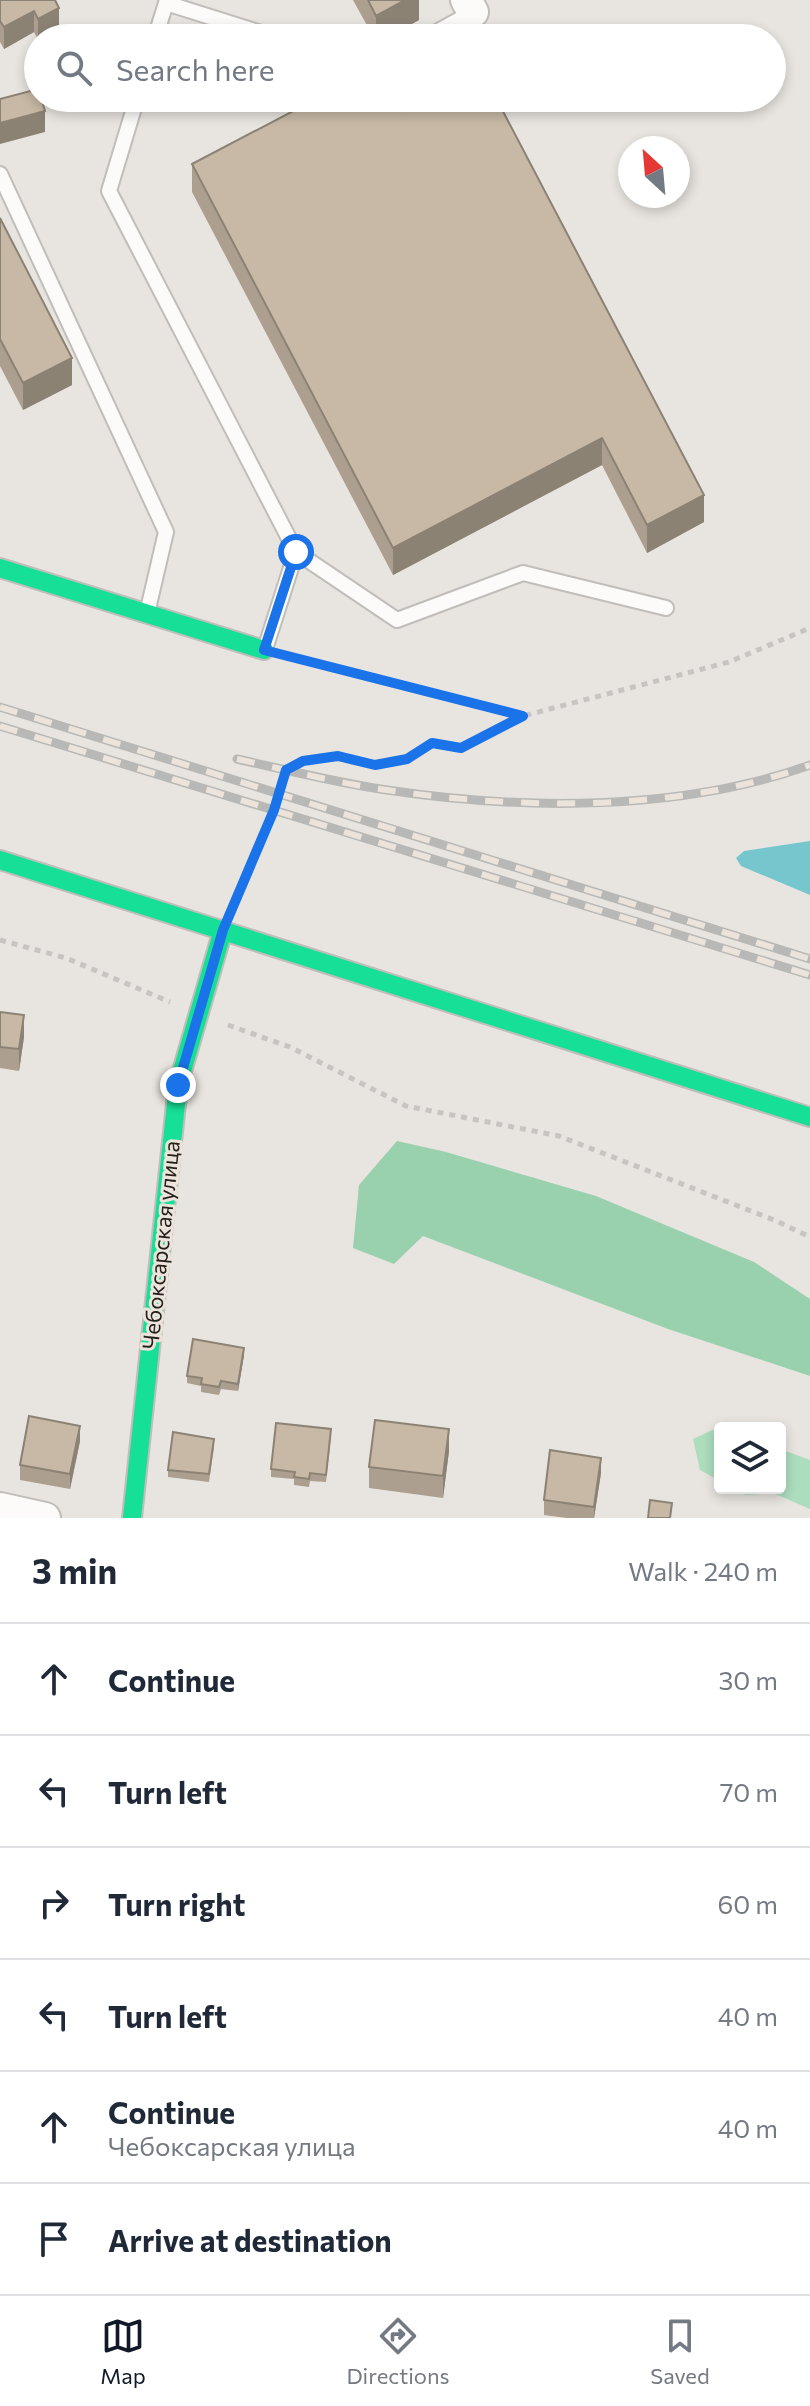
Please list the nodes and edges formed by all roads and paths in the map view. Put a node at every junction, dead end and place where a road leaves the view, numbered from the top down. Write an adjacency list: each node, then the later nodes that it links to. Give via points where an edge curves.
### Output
1 (469, 6): 4 (lane)
2 (159, 24): 3 (lane, via 166,3)
3 (233, 24)
4 (445, 24)
5 (133, 112): 7 (lane, via 109,191)
6 (0, 174): 10 (lane, via 166,532)
7 (296, 552): 9 (lane, via 397,620 523,573); 12 (lane)
8 (0, 568): 10 (main road)
9 (666, 608)
10 (147, 613): 12 (main road)
11 (810, 628): 13 (path, via 729,662)
12 (264, 650): 13 (path)
13 (523, 716): 15 (path, via 461,748 432,743 407,759 375,765 338,756 303,761 286,770)
14 (0, 860): 15 (main road)
15 (223, 930): 17 (main road, Чебоксарская улица); 18 (main road)
16 (0, 940): 17 (path, via 66,958)
17 (198, 1015): 19 (path, via 290,1047 406,1106 559,1136); 22 (main road, Чебоксарская улица, via 178,1085)
18 (810, 1117)
19 (810, 1237)
20 (0, 1508): 21 (street)
21 (45, 1518)
22 (132, 1518)

